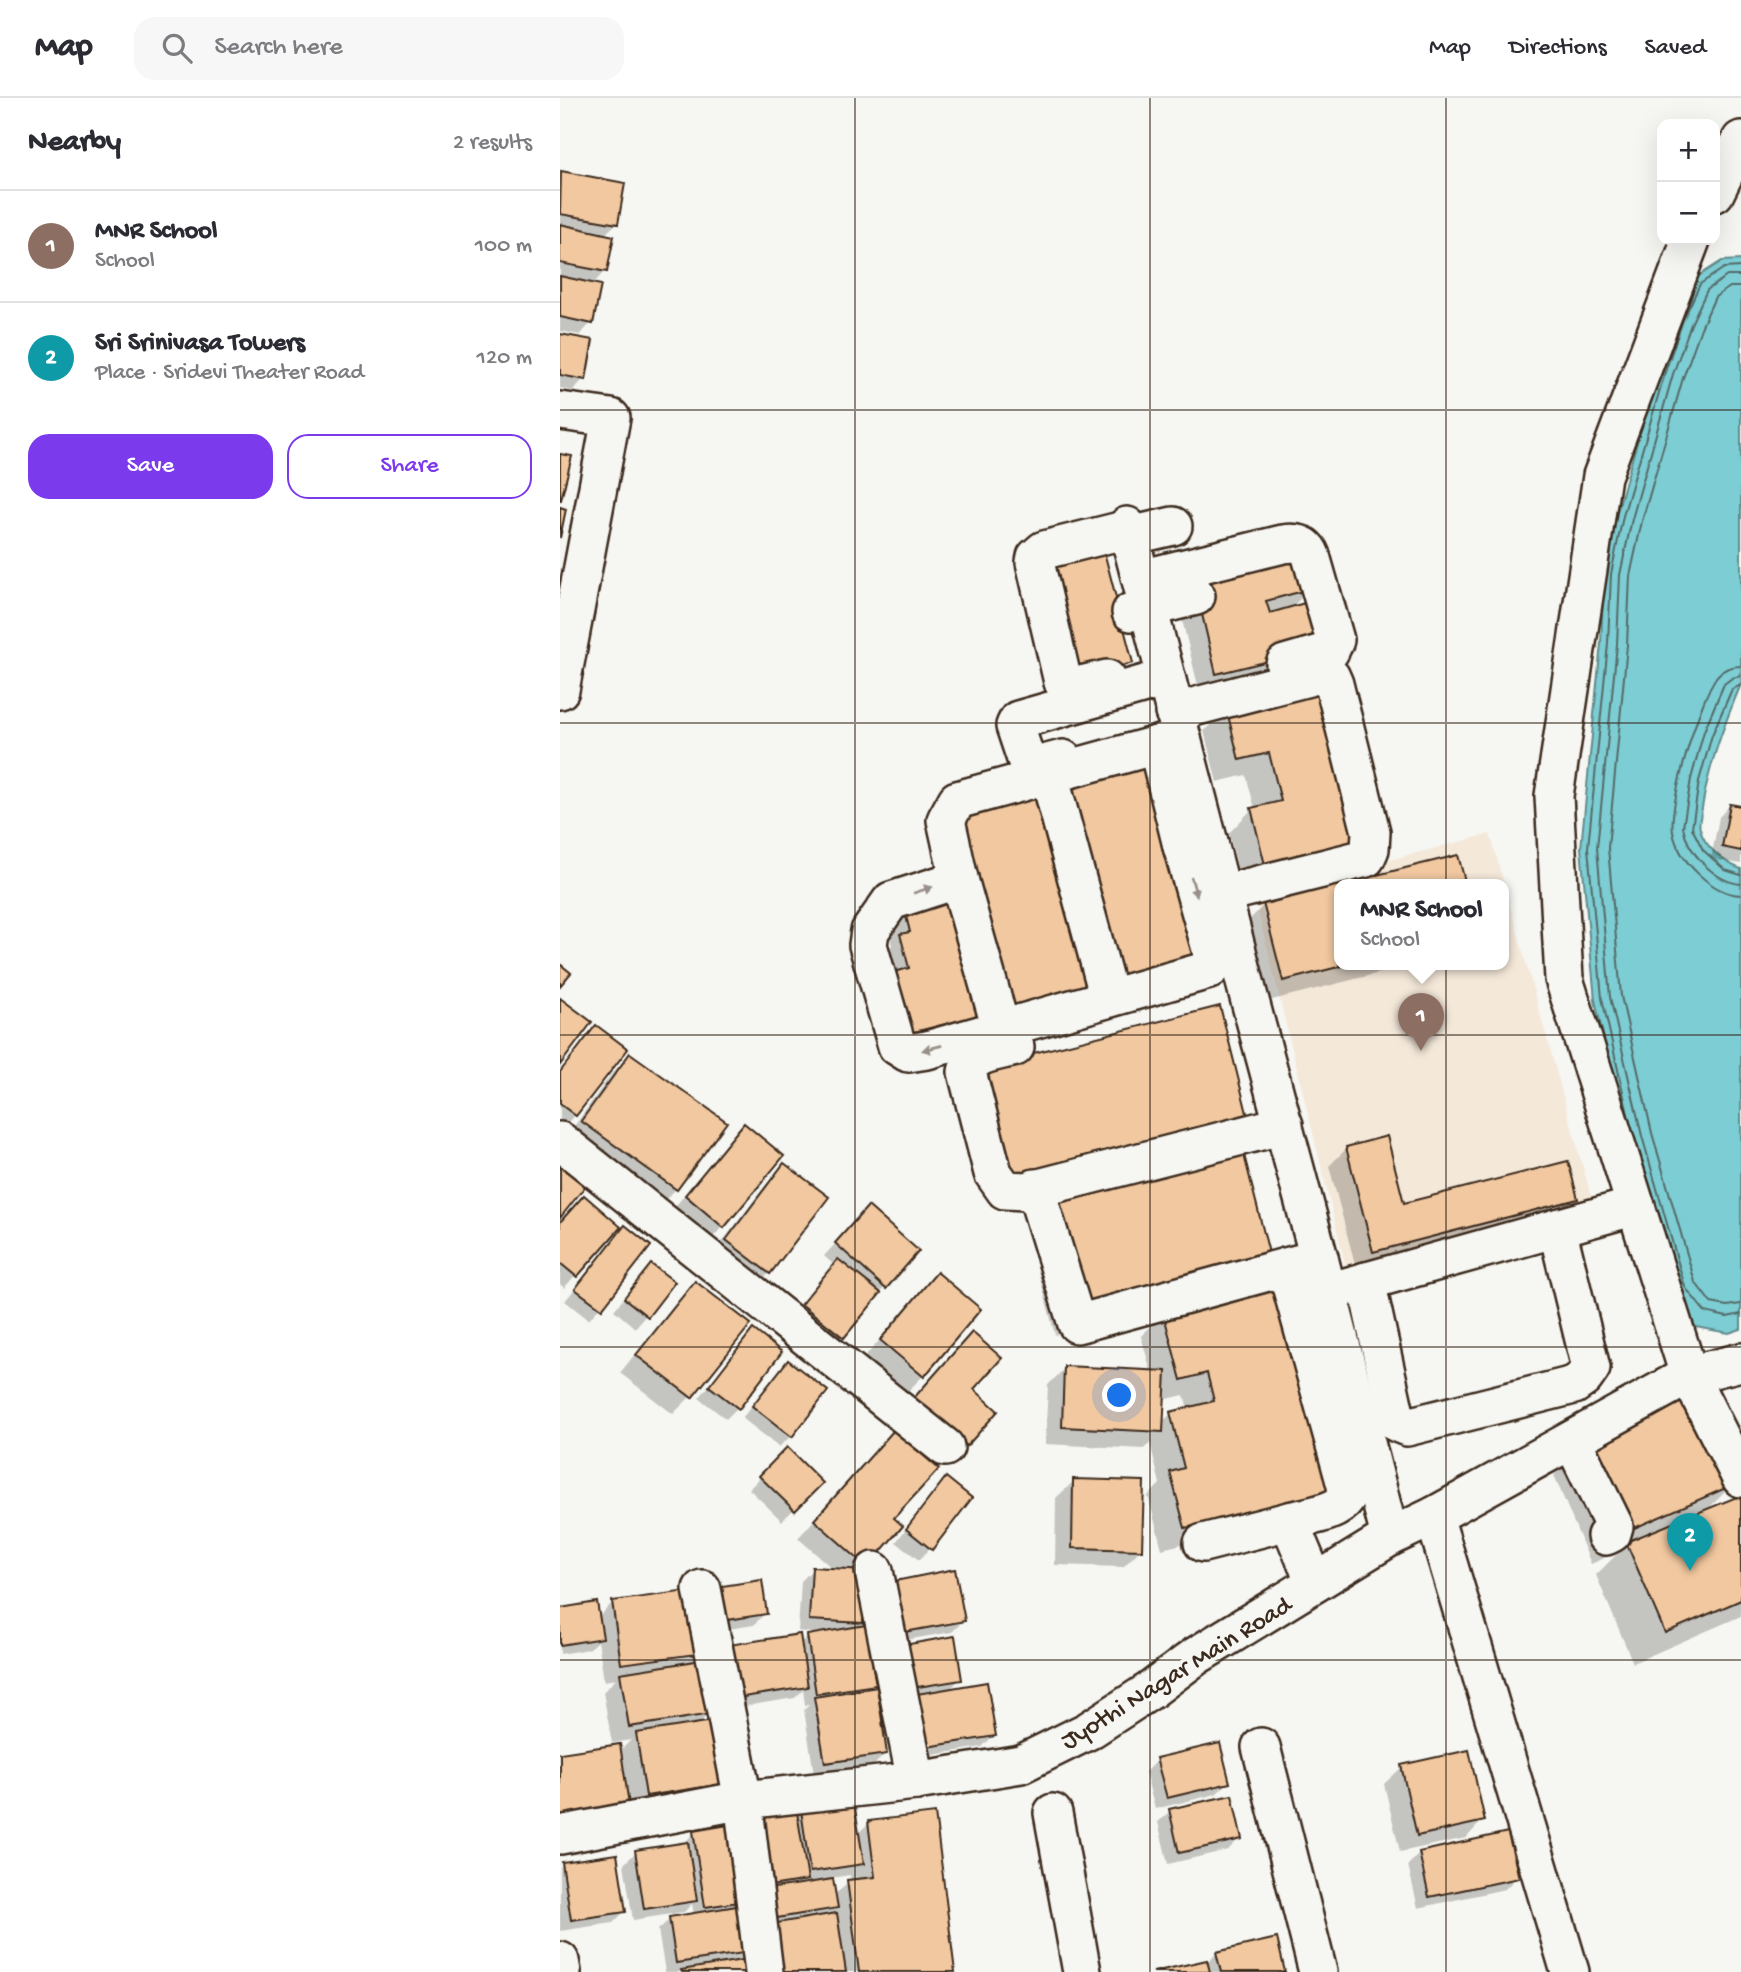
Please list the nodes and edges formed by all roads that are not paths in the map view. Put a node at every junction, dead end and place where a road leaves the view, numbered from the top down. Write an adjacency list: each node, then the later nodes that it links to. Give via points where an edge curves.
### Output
1 (1741, 140): 2 (street)
2 (1720, 182)
3 (1689, 245): 22 (street, via 1602,476 1554,796 1564,979)
4 (560, 411): 9 (street, via 611,418)
5 (1173, 526): 6 (street)
6 (1124, 531): 8 (street); 10 (street, via 1044,550 1036,556 1035,567 1067,686)
7 (1196, 596): 8 (street)
8 (1138, 599): 10 (street); 10 (street, via 1283,544 1301,544 1311,556 1335,640 1330,652)
9 (560, 690)
10 (1164, 704): 11 (street); 12 (street); 14 (street, via 1324,673 1334,684 1371,832 1366,858)
11 (1049, 775): 13 (street, via 957,800 946,820); 17 (street)
12 (1196, 844): 14 (street); 15 (street, one-way to 15)
13 (959, 879): 18 (street); 18 (street, one-way to 13, via 908,1053 897,1046 868,945 870,931 891,901)
14 (1222, 894): 15 (street)
15 (1223, 946): 16 (street); 17 (street, via 1209,970)
16 (1246, 986): 19 (street); 21 (street, via 976,1058 969,1064 967,1072 993,1173 1005,1190)
17 (1109, 998): 18 (street)
18 (1001, 1029)
19 (1284, 1125): 21 (street); 24 (street)
20 (560, 1141): 29 (street)
21 (1035, 1188): 24 (street, via 1077,1324)
22 (1636, 1206): 23 (street); 27 (street)
23 (1557, 1228): 25 (street); 25 (street, via 1591,1368 1574,1385 1407,1426 1397,1423)
24 (1311, 1272): 25 (street); 32 (street, via 1347,1498 1342,1506); 34 (street)
25 (1366, 1281)
26 (1739, 1364): 27 (street, Jyothi Nagar Main Road)
27 (1689, 1375): 28 (street, Jyothi Nagar Main Road); 30 (street)
28 (1572, 1440): 31 (street, Jyothi Nagar Main Road); 33 (street, via 1614,1526)
29 (945, 1447)
30 (1741, 1478)
31 (1434, 1516): 34 (street, Jyothi Nagar Main Road); 49 (street)
32 (1289, 1521): 35 (street); 37 (street)
33 (1606, 1536)
34 (1390, 1537): 37 (street, Jyothi Nagar Main Road)
35 (1203, 1542)
36 (874, 1571): 40 (street)
37 (1315, 1583): 40 (street, Jyothi Nagar Main Road, via 1196,1656 1088,1731 1021,1764)
38 (702, 1589): 41 (street)
39 (1261, 1747): 48 (street)
40 (916, 1781): 41 (street, Jyothi Nagar Main Road)
41 (743, 1800): 43 (street, Jyothi Nagar Main Road); 46 (street)
42 (1053, 1813): 47 (street)
43 (560, 1835)
44 (560, 1961): 45 (street)
45 (562, 1972)
46 (764, 1972)
47 (1082, 1972)
48 (1318, 1972)
49 (1570, 1972)

